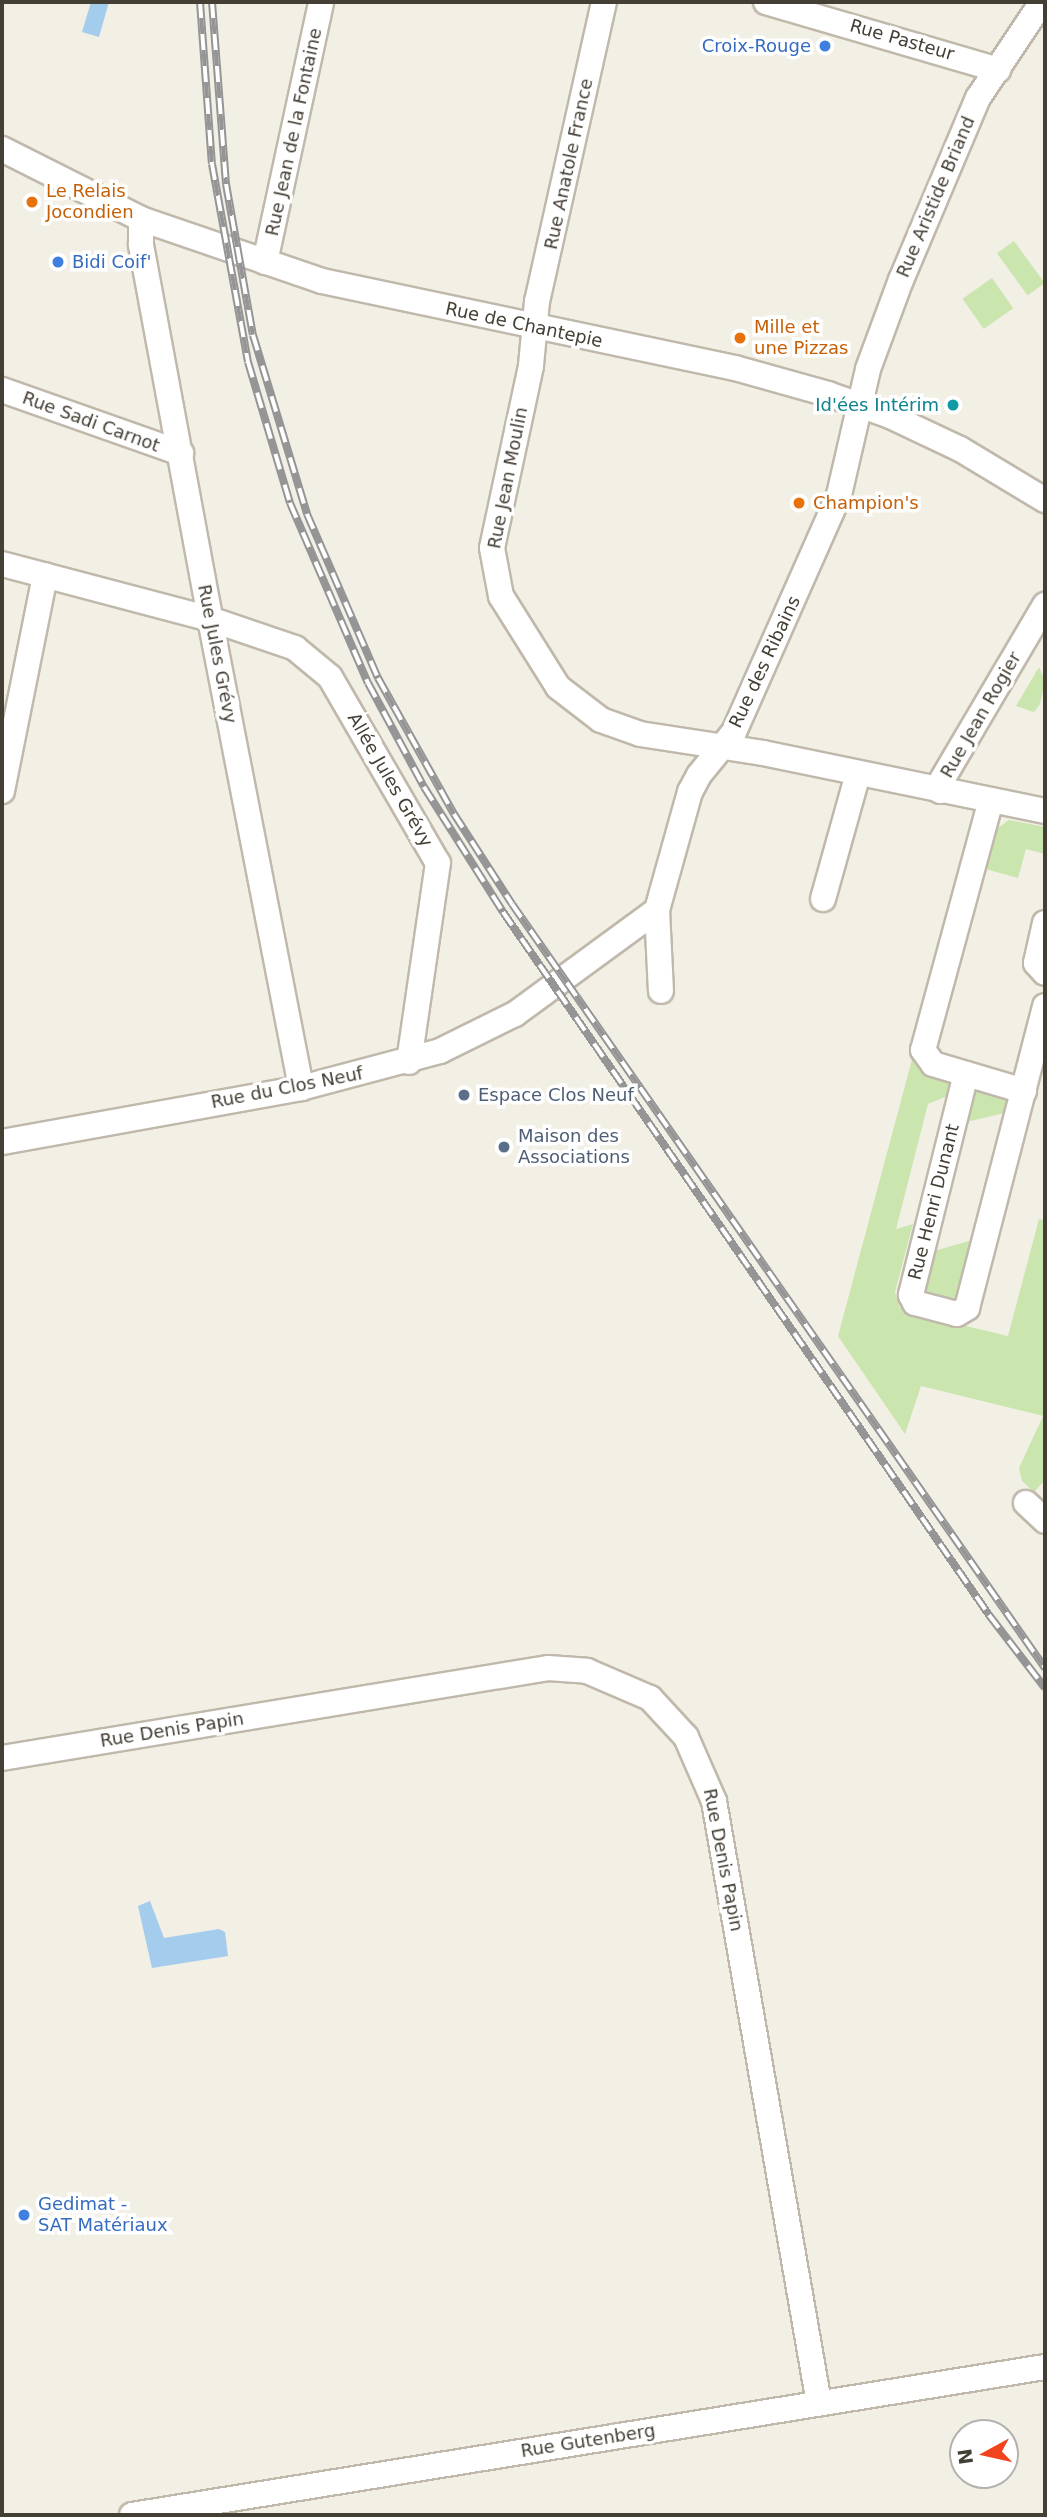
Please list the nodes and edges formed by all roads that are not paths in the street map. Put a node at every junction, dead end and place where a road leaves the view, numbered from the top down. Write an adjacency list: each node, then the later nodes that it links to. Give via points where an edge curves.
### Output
1 (321, 2): 8 (street, Rue Jean de la Fontaine)
2 (604, 2): 9 (street, Rue Anatole France)
3 (766, 2): 5 (street, Rue Pasteur)
4 (1042, 2): 5 (street, Rue Aristide Briand)
5 (998, 70): 11 (street, Rue Aristide Briand, via 978,98 901,281)
6 (4, 159): 7 (street, Rue de Chantepie)
7 (141, 219): 8 (street, Rue de Chantepie); 12 (street, Rue Jules Grévy, via 141,245)
8 (265, 262): 9 (street, Rue de Chantepie, via 356,290)
9 (534, 327): 11 (street, Rue de Chantepie, via 735,368); 18 (street, Rue Jean Moulin, via 531,366 492,548 501,596 558,687 586,713 640,734)
10 (2, 390): 12 (street, Rue Sadi Carnot)
11 (860, 407): 13 (street, Rue de Chantepie, via 960,449); 18 (street, Rue des Ribains, via 839,495 757,683 734,732)
12 (181, 453): 17 (street, Rue Jules Grévy)
13 (1045, 500)
14 (2, 564): 15 (street, Allée Jules Grévy)
15 (45, 575): 17 (street, Allée Jules Grévy); 20 (street)
16 (1045, 605): 21 (street, Rue Jean Rogier, via 943,778)
17 (210, 618): 30 (street, Allée Jules Grévy, via 295,648 318,663 438,863); 32 (street, Rue Jules Grévy)
18 (721, 748): 19 (street, Rue Jean Moulin); 25 (street, Rue des Ribains, via 690,792)
19 (858, 774): 21 (street, Rue Jean Moulin); 24 (street)
20 (2, 791)
21 (940, 791): 22 (street, Rue Jean Moulin)
22 (991, 800): 23 (street, Rue Jean Moulin); 31 (street, via 923,1050 933,1064)
23 (1045, 811)
24 (823, 899)
25 (657, 910): 28 (street, Rue des Ribains); 30 (street, Rue du Clos Neuf, via 555,988 481,1032)
26 (1045, 923): 27 (street, via 1036,963)
27 (1045, 973)
28 (661, 991)
29 (1045, 1006): 33 (street, Rue Henri Dunant)
30 (409, 1062): 32 (street, Rue du Clos Neuf)
31 (966, 1074): 33 (street); 33 (street, Rue Henri Dunant, via 911,1295 915,1303 957,1314 967,1308)
32 (301, 1088): 34 (street, Rue du Clos Neuf)
33 (1024, 1091)
34 (2, 1142)
35 (1026, 1503): 36 (street)
36 (1045, 1521)
37 (2, 1758): 39 (street, Rue Denis Papin, via 548,1668 587,1671 650,1698 687,1737 714,1801)
38 (1045, 2367): 39 (street, Rue Gutenberg)
39 (819, 2403): 40 (street, Rue Gutenberg)
40 (132, 2515)

